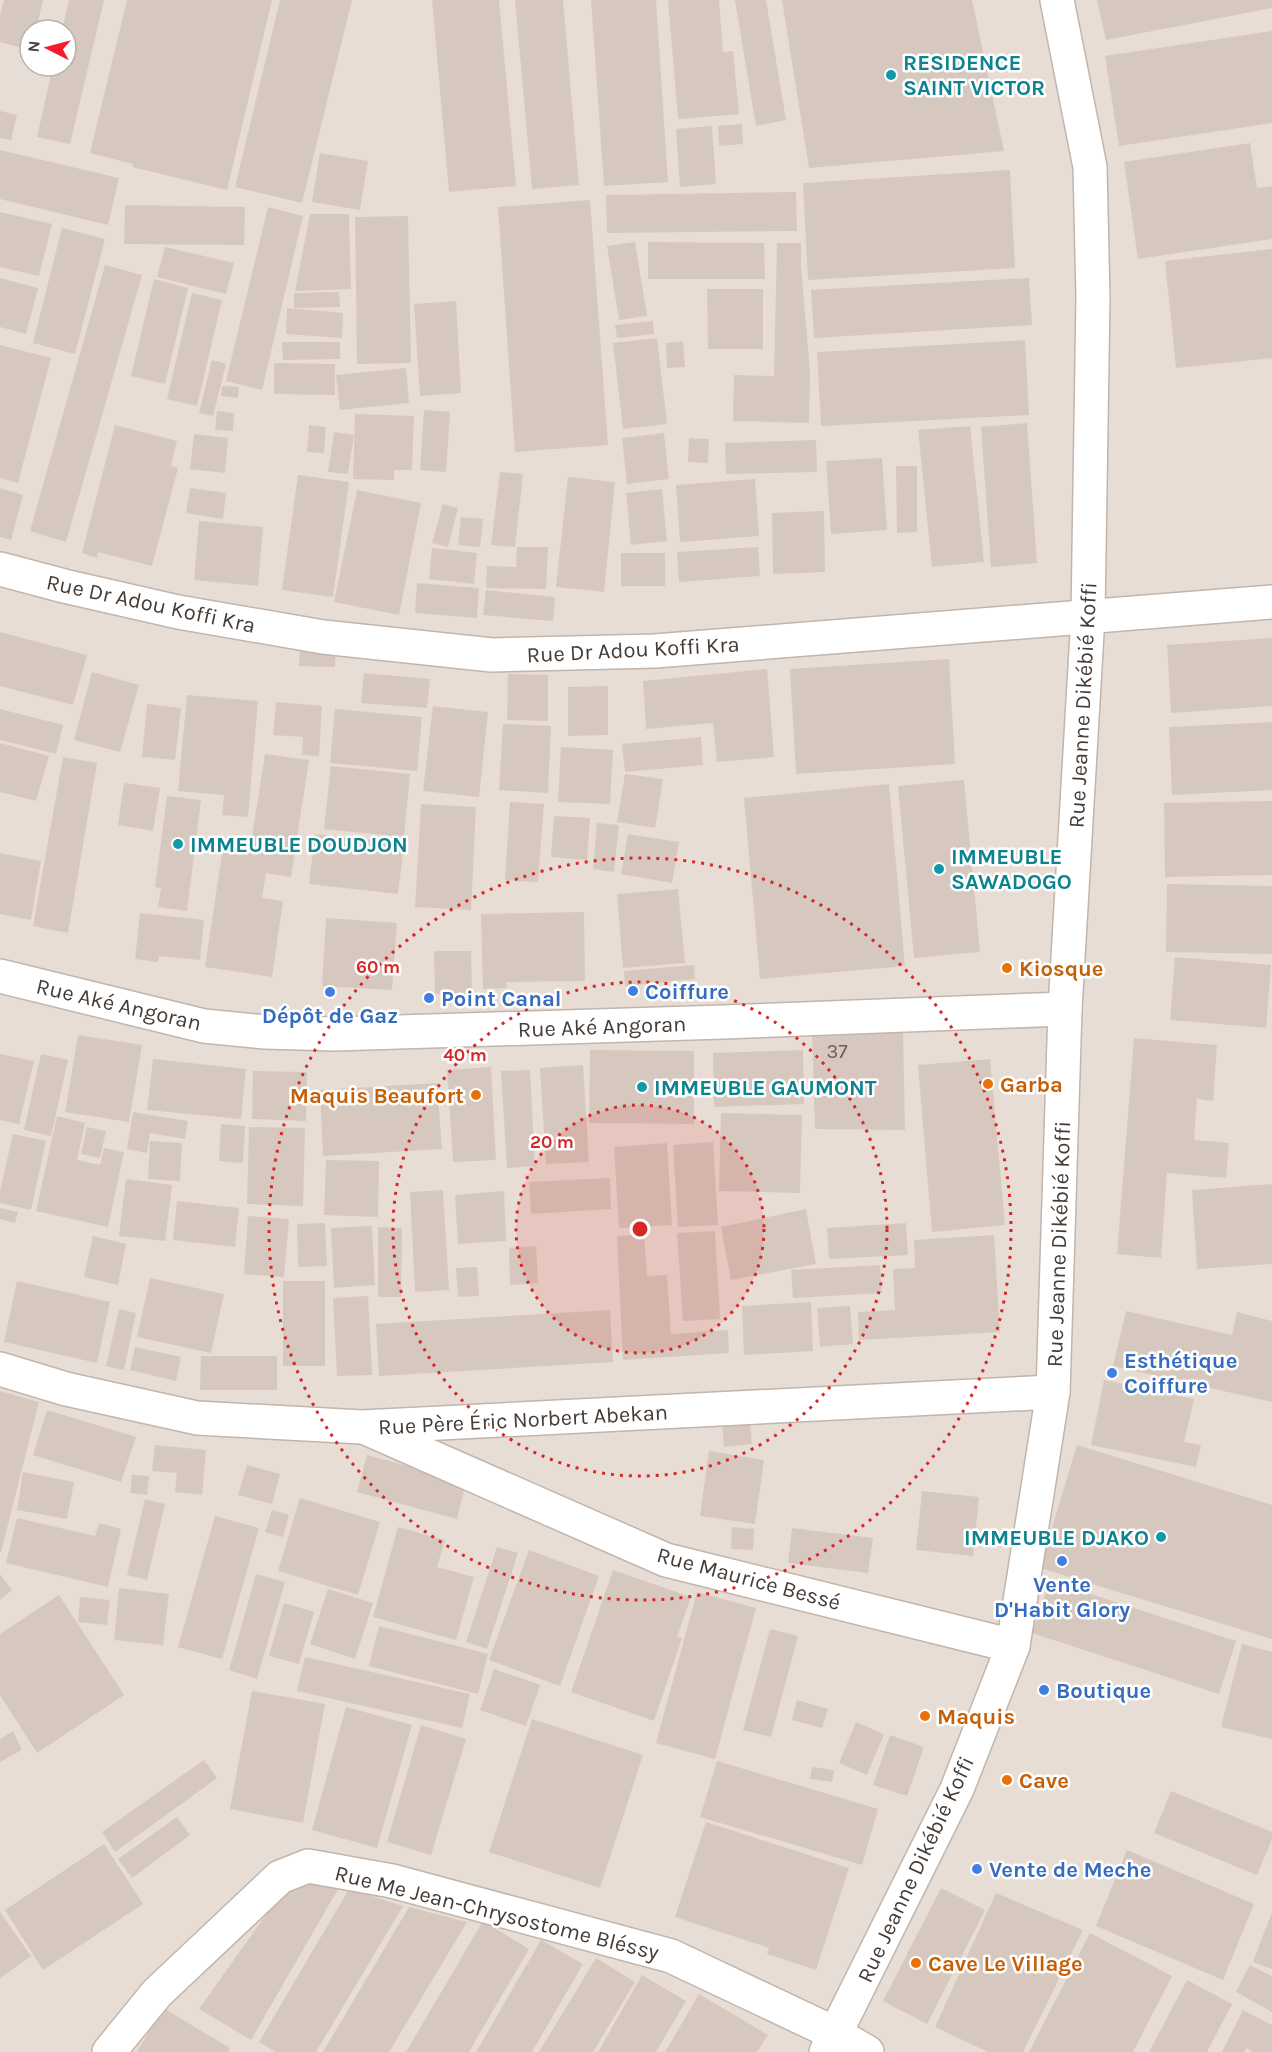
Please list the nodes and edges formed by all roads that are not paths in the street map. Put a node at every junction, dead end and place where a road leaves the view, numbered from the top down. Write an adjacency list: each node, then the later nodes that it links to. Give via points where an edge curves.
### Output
1 (1057, 0): 4 (street, Rue Jeanne Dikébié Koffi, via 1090,167 1093,297)
2 (0, 569): 4 (street, Rue Dr Adou Koffi Kra, via 178,612 323,637 492,655 655,651)
3 (1272, 603): 4 (street, Rue Dr Adou Koffi Kra)
4 (1088, 616): 6 (street, Rue Jeanne Dikébié Koffi)
5 (0, 976): 6 (street, Rue Aké Angoran, via 204,1026 265,1032 346,1034)
6 (1065, 1009): 8 (street, Rue Jeanne Dikébié Koffi)
7 (0, 1369): 9 (street, Rue Père Éric Norbert Abekan, via 66,1389 197,1418)
8 (1053, 1392): 9 (street, Rue Père Éric Norbert Abekan); 10 (street, Rue Jeanne Dikébié Koffi)
9 (362, 1426): 10 (street, Rue Maurice Bessé, via 666,1560)
10 (1013, 1646): 11 (street, Rue Jeanne Dikébié Koffi, via 957,1789)
11 (831, 2043): 12 (street, Rue Me Jean-Chrysostome Bléssy, via 672,1956 392,1881 308,1866 280,1877 157,1993); 13 (street, Rue Me Jean-Chrysostome Bléssy)
12 (109, 2052)
13 (867, 2052)

